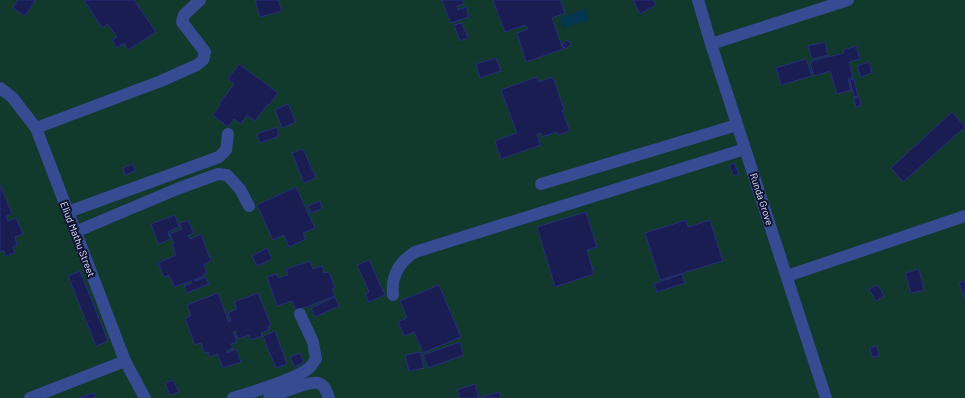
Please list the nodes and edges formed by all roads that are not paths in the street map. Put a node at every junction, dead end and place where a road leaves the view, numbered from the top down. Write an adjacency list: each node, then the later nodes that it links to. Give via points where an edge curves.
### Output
1 (200, 0): 7 (street, via 184,15 182,22 205,52 203,60 197,65)
2 (698, 0): 4 (street, Runda Grove)
3 (848, 0): 4 (street)
4 (711, 44): 6 (street, Runda Grove)
5 (0, 88): 7 (street, Eliud Mathu Street, via 12,97)
6 (737, 125): 9 (street, Runda Grove); 10 (street)
7 (36, 128): 12 (street, Eliud Mathu Street)
8 (228, 134): 12 (street, via 226,150 219,157)
9 (745, 149): 15 (street, Runda Grove); 16 (street, via 415,252 406,257 394,275)
10 (541, 184)
11 (249, 206): 14 (street, via 240,189 227,176 218,174)
12 (68, 212): 14 (street, Eliud Mathu Street)
13 (965, 216): 15 (street)
14 (75, 232): 18 (street, Eliud Mathu Street)
15 (787, 276): 24 (street, Runda Grove)
16 (393, 295)
17 (300, 314): 21 (street, via 313,342 316,359 310,367 280,382)
18 (125, 361): 19 (street); 20 (street, Eliud Mathu Street)
19 (30, 398)
20 (145, 398)
21 (234, 398)
22 (269, 398): 23 (street, via 317,383 326,389)
23 (329, 398)
24 (826, 398)

